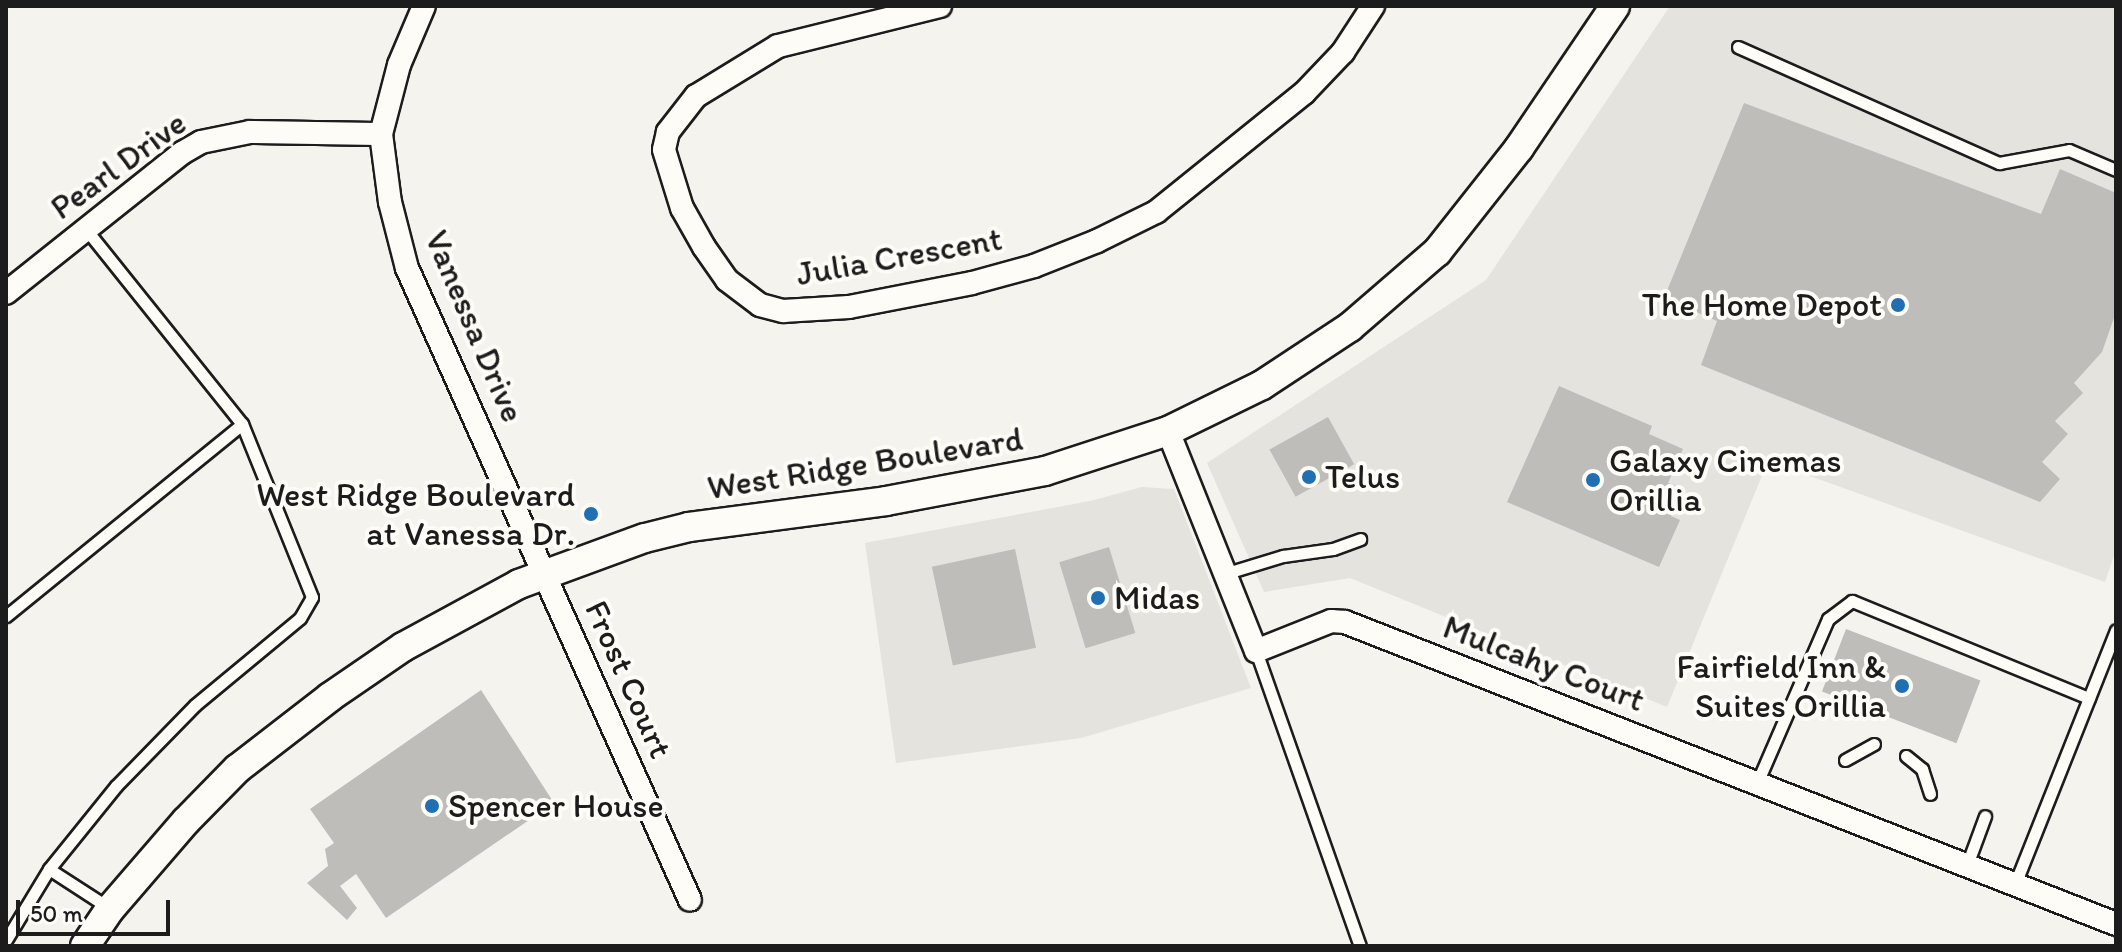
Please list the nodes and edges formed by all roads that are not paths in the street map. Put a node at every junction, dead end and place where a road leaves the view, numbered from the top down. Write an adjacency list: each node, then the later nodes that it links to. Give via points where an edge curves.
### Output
1 (424, 6): 6 (street, Vanessa Drive, via 399,65)
2 (940, 6): 3 (street, Julia Crescent, via 778,46 696,96 668,132 664,150 682,208 727,280 760,305 783,311 849,307 972,283 1097,241 1156,212 1304,93 1343,52)
3 (1373, 6)
4 (1615, 6): 11 (street, West Ridge Boulevard, via 1519,148 1437,252 1325,344 1262,385)
5 (1738, 47): 7 (lane, via 1999,163 2069,150)
6 (381, 134): 8 (street, Pearl Drive, via 250,132 210,139 182,153); 13 (street, Vanessa Drive, via 390,202 407,268)
7 (2116, 170)
8 (85, 228): 9 (street, Pearl Drive); 10 (lane)
9 (6, 293)
10 (242, 424): 15 (lane); 26 (lane, via 306,576 311,603 300,618 195,705 116,786)
11 (1168, 431): 13 (street, West Ridge Boulevard, via 1024,475 886,501 689,527); 14 (street)
12 (1360, 539): 14 (lane)
13 (544, 573): 28 (street, Frost Court); 29 (street, West Ridge Boulevard, via 415,640 237,769)
14 (1227, 573): 17 (street)
15 (6, 616)
16 (2116, 630): 18 (lane)
17 (1256, 651): 22 (street, Mulcahy Court, via 1331,621 1345,622); 33 (lane)
18 (2089, 698): 22 (lane, via 1852,601 1828,619); 27 (lane)
19 (1874, 744): 21 (lane)
20 (1906, 756): 23 (lane, via 1922,769)
21 (1845, 760)
22 (1757, 783): 25 (street, Mulcahy Court)
23 (1930, 794)
24 (1985, 816): 25 (lane)
25 (1967, 865): 27 (street, Mulcahy Court)
26 (49, 869): 29 (lane); 31 (lane)
27 (2015, 884): 30 (street, Mulcahy Court)
28 (690, 900)
29 (110, 909): 32 (street, West Ridge Boulevard)
30 (2116, 924)
31 (6, 940)
32 (85, 946)
33 (1360, 946)

